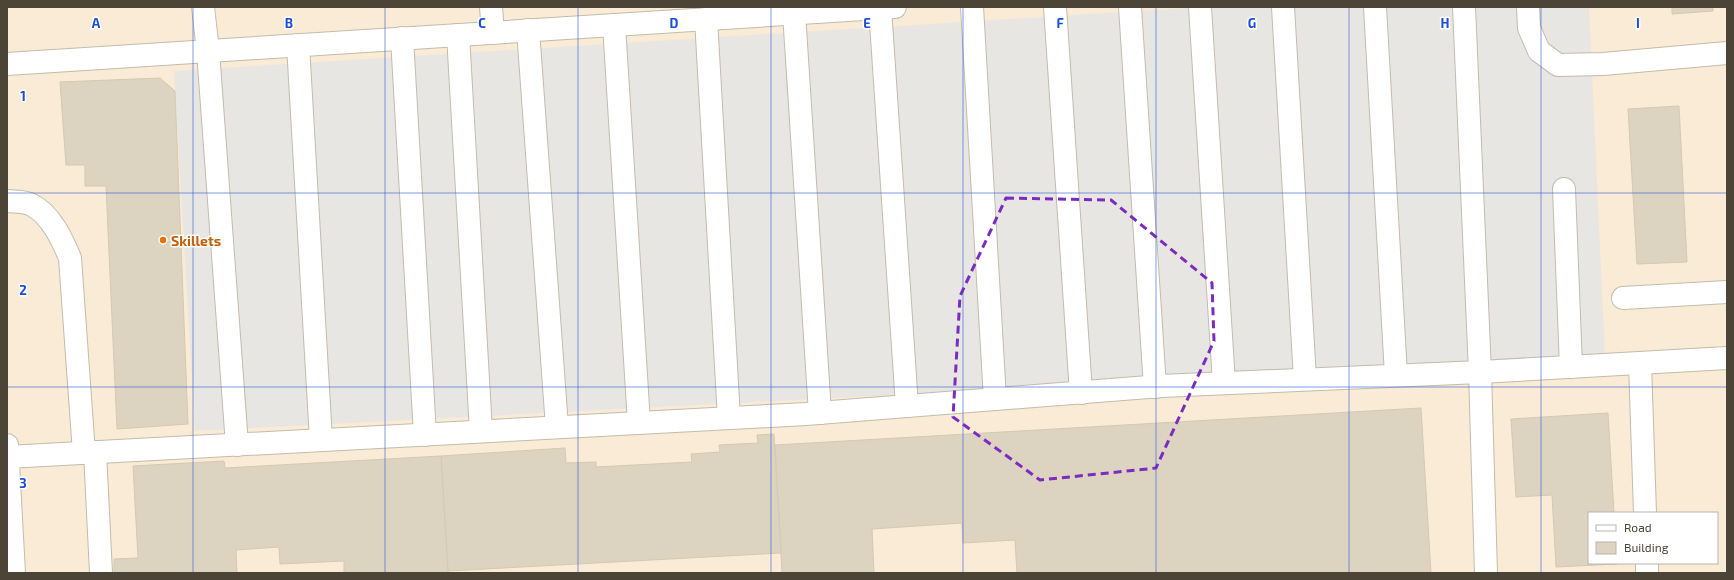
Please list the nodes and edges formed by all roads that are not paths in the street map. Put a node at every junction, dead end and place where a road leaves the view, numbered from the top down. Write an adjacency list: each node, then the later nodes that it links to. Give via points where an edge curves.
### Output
1 (203, 7): 20 (lane)
2 (491, 7): 16 (lane)
3 (892, 7): 12 (lane); 37 (lane)
4 (972, 7): 36 (lane)
5 (1055, 7): 35 (lane)
6 (1130, 7): 34 (lane)
7 (1200, 7): 33 (lane)
8 (1282, 7): 32 (lane)
9 (1375, 7): 31 (lane)
10 (1464, 7): 30 (lane)
11 (1528, 7): 21 (lane, via 1529,28 1539,51 1558,65 1603,64)
12 (803, 11): 13 (lane); 38 (lane)
13 (706, 19): 14 (lane); 39 (lane)
14 (614, 25): 15 (lane); 40 (lane)
15 (528, 30): 16 (lane); 41 (lane)
16 (493, 32): 17 (lane)
17 (458, 35): 18 (lane); 42 (lane)
18 (402, 38): 19 (lane); 43 (lane)
19 (298, 45): 20 (lane); 44 (lane)
20 (208, 51): 22 (lane); 45 (lane)
21 (1727, 53)
22 (7, 64)
23 (1564, 189): 29 (lane)
24 (7, 200): 47 (lane, via 31,204 46,217 60,235 70,258)
25 (1727, 292): 26 (lane)
26 (1623, 298)
27 (1727, 358): 28 (lane)
28 (1640, 363): 29 (lane); 48 (lane)
29 (1571, 367): 30 (lane)
30 (1480, 372): 31 (lane); 51 (lane)
31 (1396, 375): 32 (lane)
32 (1305, 380): 33 (lane)
33 (1224, 383): 34 (lane)
34 (1155, 387): 35 (lane)
35 (1081, 393): 36 (lane)
36 (995, 399): 37 (lane)
37 (907, 406): 38 (lane)
38 (820, 413): 39 (lane)
39 (729, 418): 40 (lane)
40 (639, 423): 41 (lane)
41 (557, 427): 42 (lane)
42 (481, 431): 43 (lane)
43 (425, 435): 44 (lane)
44 (321, 440): 45 (lane)
45 (237, 445): 47 (lane)
46 (7, 453): 47 (lane); 49 (lane)
47 (89, 453): 50 (lane)
48 (1645, 512)
49 (14, 573)
50 (101, 573)
51 (1486, 573)

